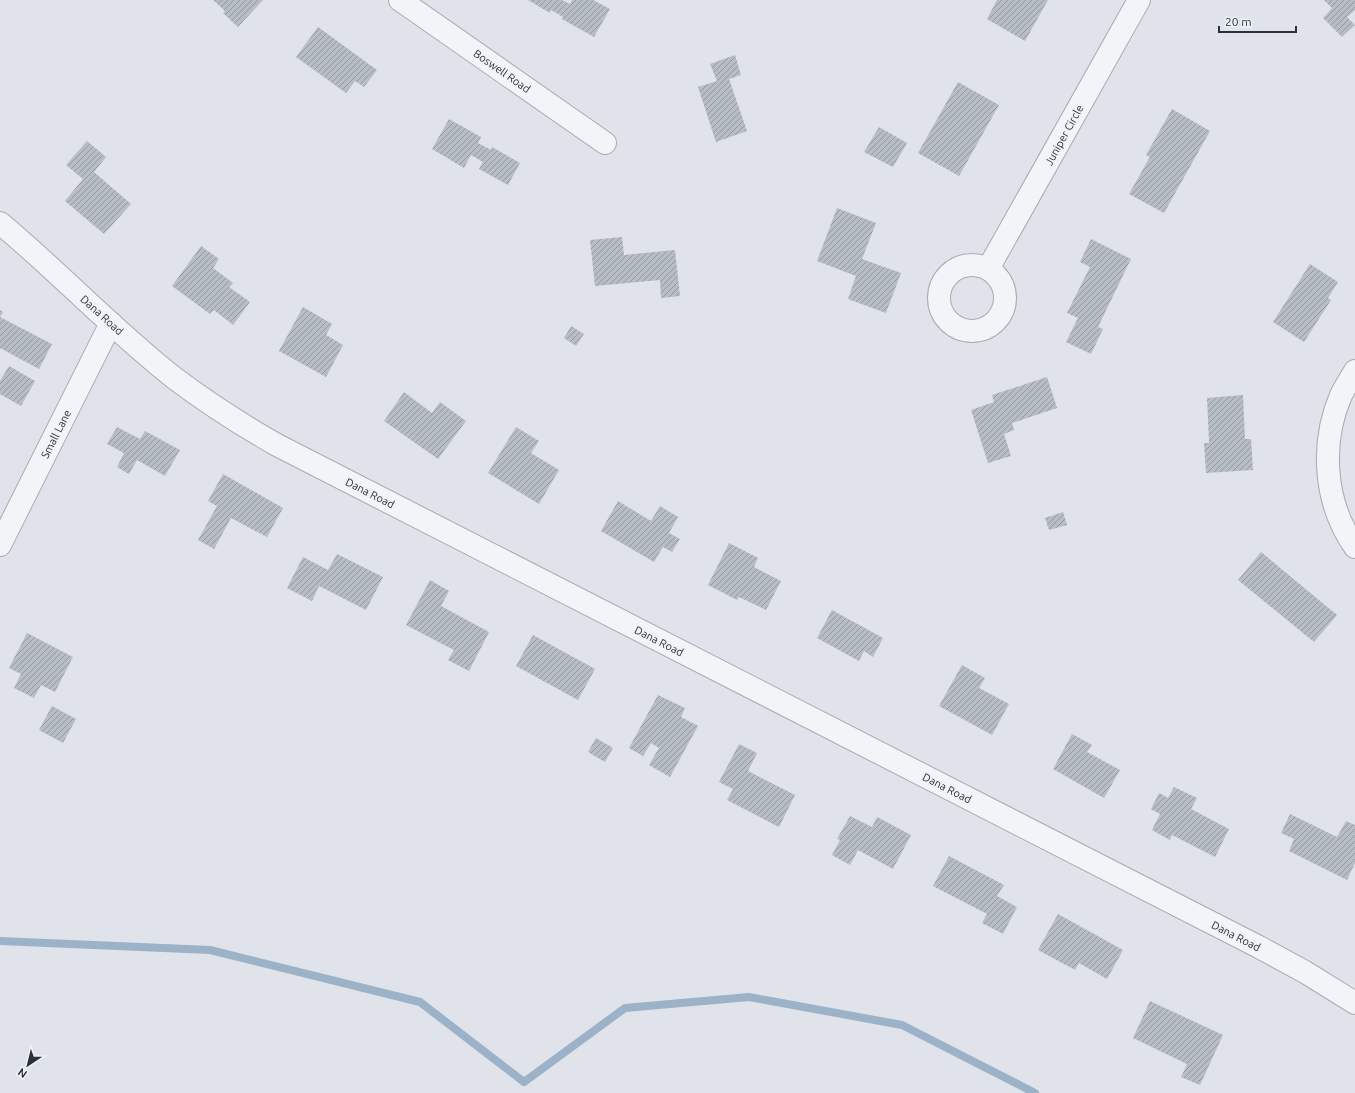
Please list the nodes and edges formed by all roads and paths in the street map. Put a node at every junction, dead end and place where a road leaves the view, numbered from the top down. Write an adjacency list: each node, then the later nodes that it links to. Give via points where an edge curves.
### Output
1 (400, 0): 3 (street, Boswell Road)
2 (1139, 0): 5 (street, Juniper Circle)
3 (604, 143)
4 (0, 223): 6 (street, Dana Road)
5 (988, 269)
6 (111, 323): 8 (street, Small Lane); 10 (street, Dana Road, via 172,376 238,423 276,445 1259,947)
7 (1355, 371): 9 (street, via 1342,394 1332,424 1328,463 1330,487 1336,510)
8 (0, 545)
9 (1355, 547)
10 (1355, 1004)

